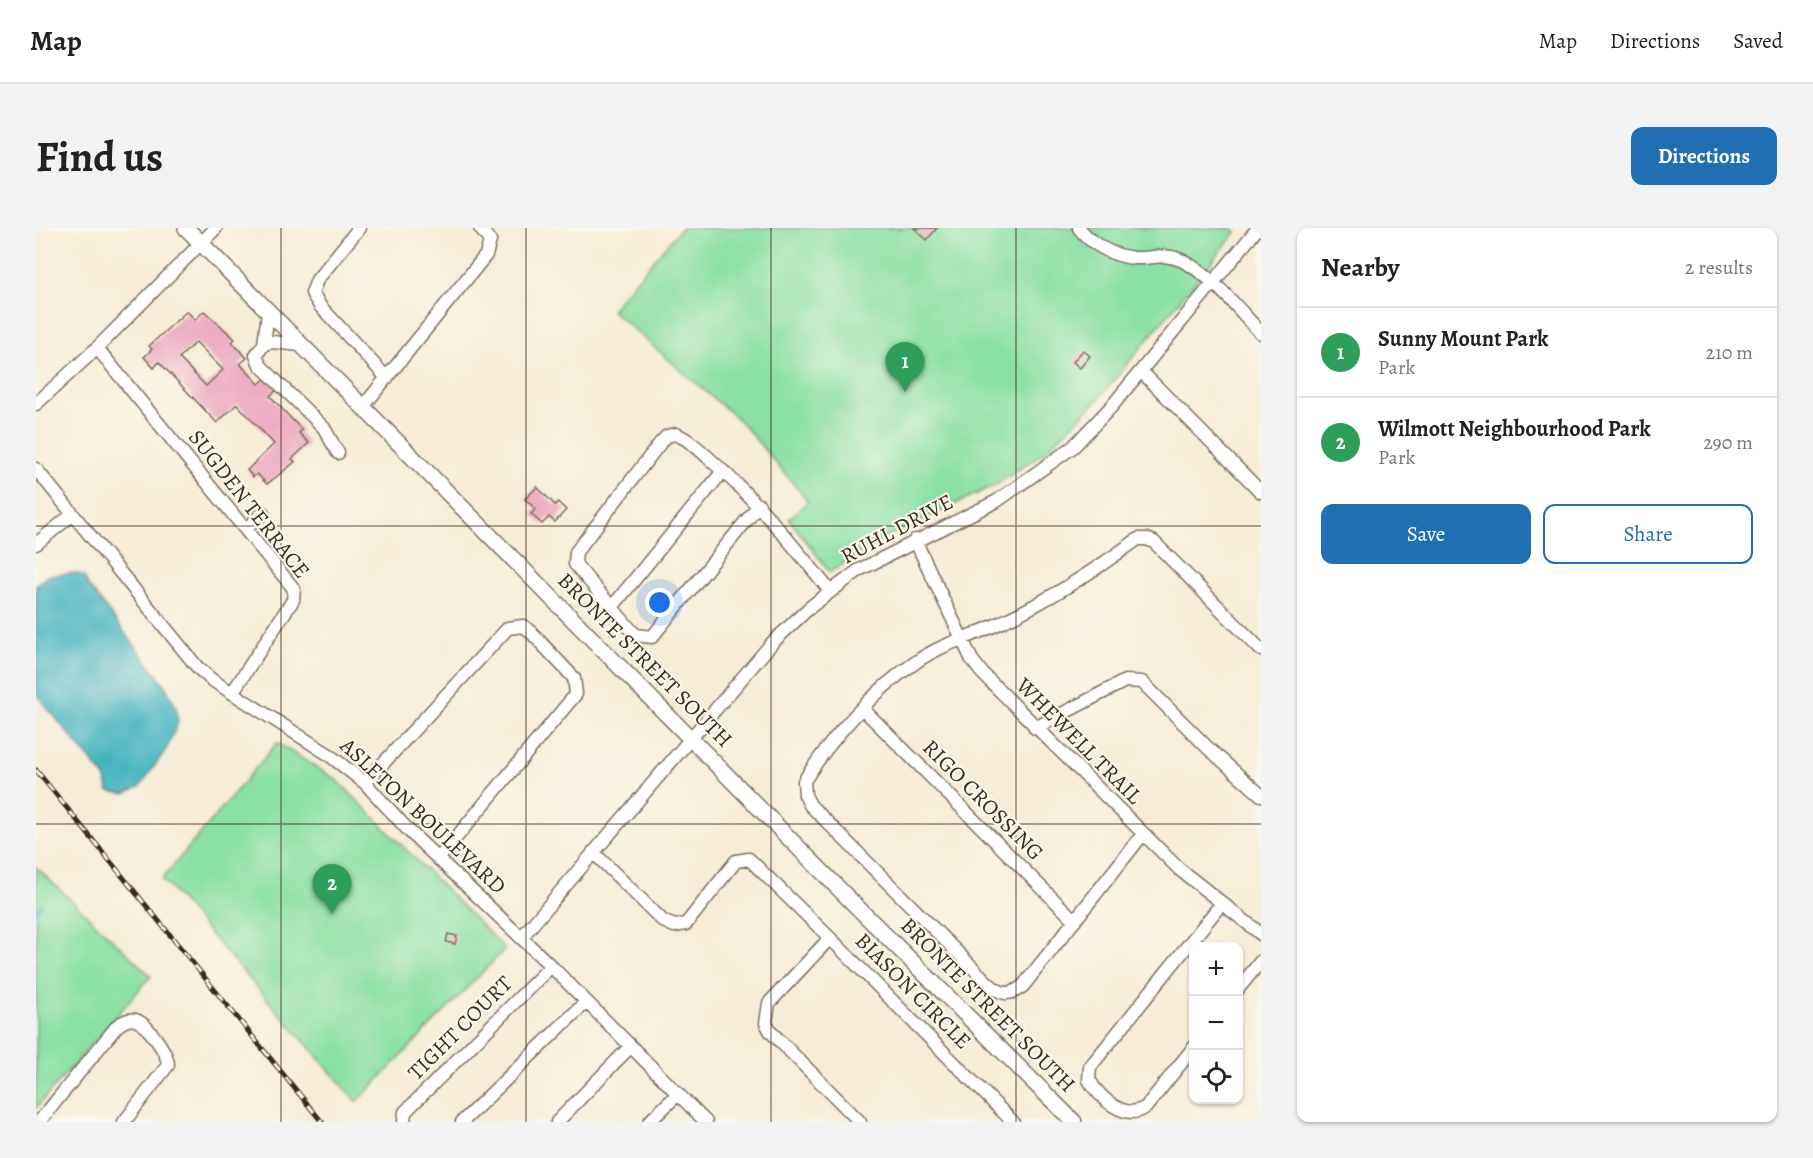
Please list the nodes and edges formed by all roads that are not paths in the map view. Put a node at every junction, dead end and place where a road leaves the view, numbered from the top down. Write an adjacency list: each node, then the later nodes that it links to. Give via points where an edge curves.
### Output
1 (186, 228): 7 (main road, BRONTE STREET SOUTH)
2 (216, 228): 7 (street)
3 (359, 228): 15 (street, via 317,280 312,292 320,306)
4 (480, 228): 15 (street, via 490,241 486,255)
5 (1079, 228): 8 (street, via 1109,252 1135,258 1174,258)
6 (1258, 228): 8 (street, RUHL DRIVE)
7 (202, 243): 9 (main road, BRONTE STREET SOUTH); 13 (street)
8 (1213, 283): 10 (street); 14 (street, RUHL DRIVE)
9 (268, 312): 11 (street); 12 (main road, BRONTE STREET SOUTH)
10 (1261, 333)
11 (264, 345): 12 (street); 18 (street, via 256,355 260,365 324,428)
12 (301, 345): 17 (main road, BRONTE STREET SOUTH)
13 (98, 348): 16 (street); 25 (street, SUGDEN TERRACE)
14 (1141, 371): 21 (street); 26 (street, RUHL DRIVE, via 1087,433 1042,471 997,501)
15 (387, 378): 17 (street)
16 (36, 404)
17 (362, 408): 35 (main road, BRONTE STREET SOUTH)
18 (338, 453)
19 (36, 469): 24 (street, ASLETON BOULEVARD)
20 (723, 471): 22 (street); 29 (street); 29 (street, via 685,438 676,434 661,442 576,552 575,564)
21 (1261, 492)
22 (759, 505): 28 (street); 29 (street, via 652,637 636,635)
23 (263, 513): 25 (street)
24 (73, 514): 27 (street); 32 (street, ASLETON BOULEVARD, via 198,668)
25 (246, 529): 32 (street, SUGDEN TERRACE, via 289,582 295,596)
26 (915, 540): 28 (street, RUHL DRIVE, via 859,570); 30 (street, WHEWELL TRAIL)
27 (36, 544)
28 (830, 591): 35 (street, RUHL DRIVE, via 772,644)
29 (613, 606)
30 (962, 637): 31 (street, via 976,635 1043,603 1138,539 1147,539); 33 (street, via 916,662); 34 (street, WHEWELL TRAIL, via 982,673)
31 (1261, 650)
32 (232, 693): 36 (street, ASLETON BOULEVARD, via 328,754)
33 (863, 708): 42 (street, RIGO CROSSING); 42 (street, via 804,781 810,805 997,992 1015,992)
34 (1035, 728): 37 (street, via 1125,681 1143,682); 38 (street, WHEWELL TRAIL)
35 (691, 739): 39 (street, RUHL DRIVE); 62 (main road, BRONTE STREET SOUTH)
36 (365, 783): 40 (street, ASLETON BOULEVARD); 40 (street, via 508,628 523,626 530,630 574,678 576,694)
37 (1261, 795)
38 (1143, 834): 41 (street, WHEWELL TRAIL); 42 (street)
39 (593, 852): 44 (street, RUHL DRIVE); 45 (street, via 663,921 674,926 686,924 736,861 749,859)
40 (439, 858): 44 (street, ASLETON BOULEVARD)
41 (1222, 903): 43 (street, WHEWELL TRAIL); 51 (street, via 1090,1067 1089,1080 1114,1111 1136,1115)
42 (1075, 921)
43 (1261, 934)
44 (521, 938): 47 (street, ASLETON BOULEVARD)
45 (830, 938): 60 (street, BIASON CIRCLE, via 769,1003 766,1023); 61 (street, BIASON CIRCLE)
46 (1261, 960): 48 (street)
47 (551, 966): 49 (street, ASLETON BOULEVARD); 55 (street, TIGHT COURT, via 405,1112)
48 (1243, 984)
49 (585, 1003): 50 (street, ASLETON BOULEVARD); 56 (street)
50 (629, 1048): 52 (street, ASLETON BOULEVARD); 57 (street)
51 (1192, 1050)
52 (678, 1094): 58 (street); 59 (street, ASLETON BOULEVARD)
53 (39, 1122): 54 (street, via 117,1026 131,1020 141,1022 165,1053 168,1065)
54 (124, 1122)
55 (404, 1122)
56 (462, 1122)
57 (557, 1122)
58 (649, 1122)
59 (706, 1122)
60 (860, 1122)
61 (1013, 1122)
62 (1074, 1122)

